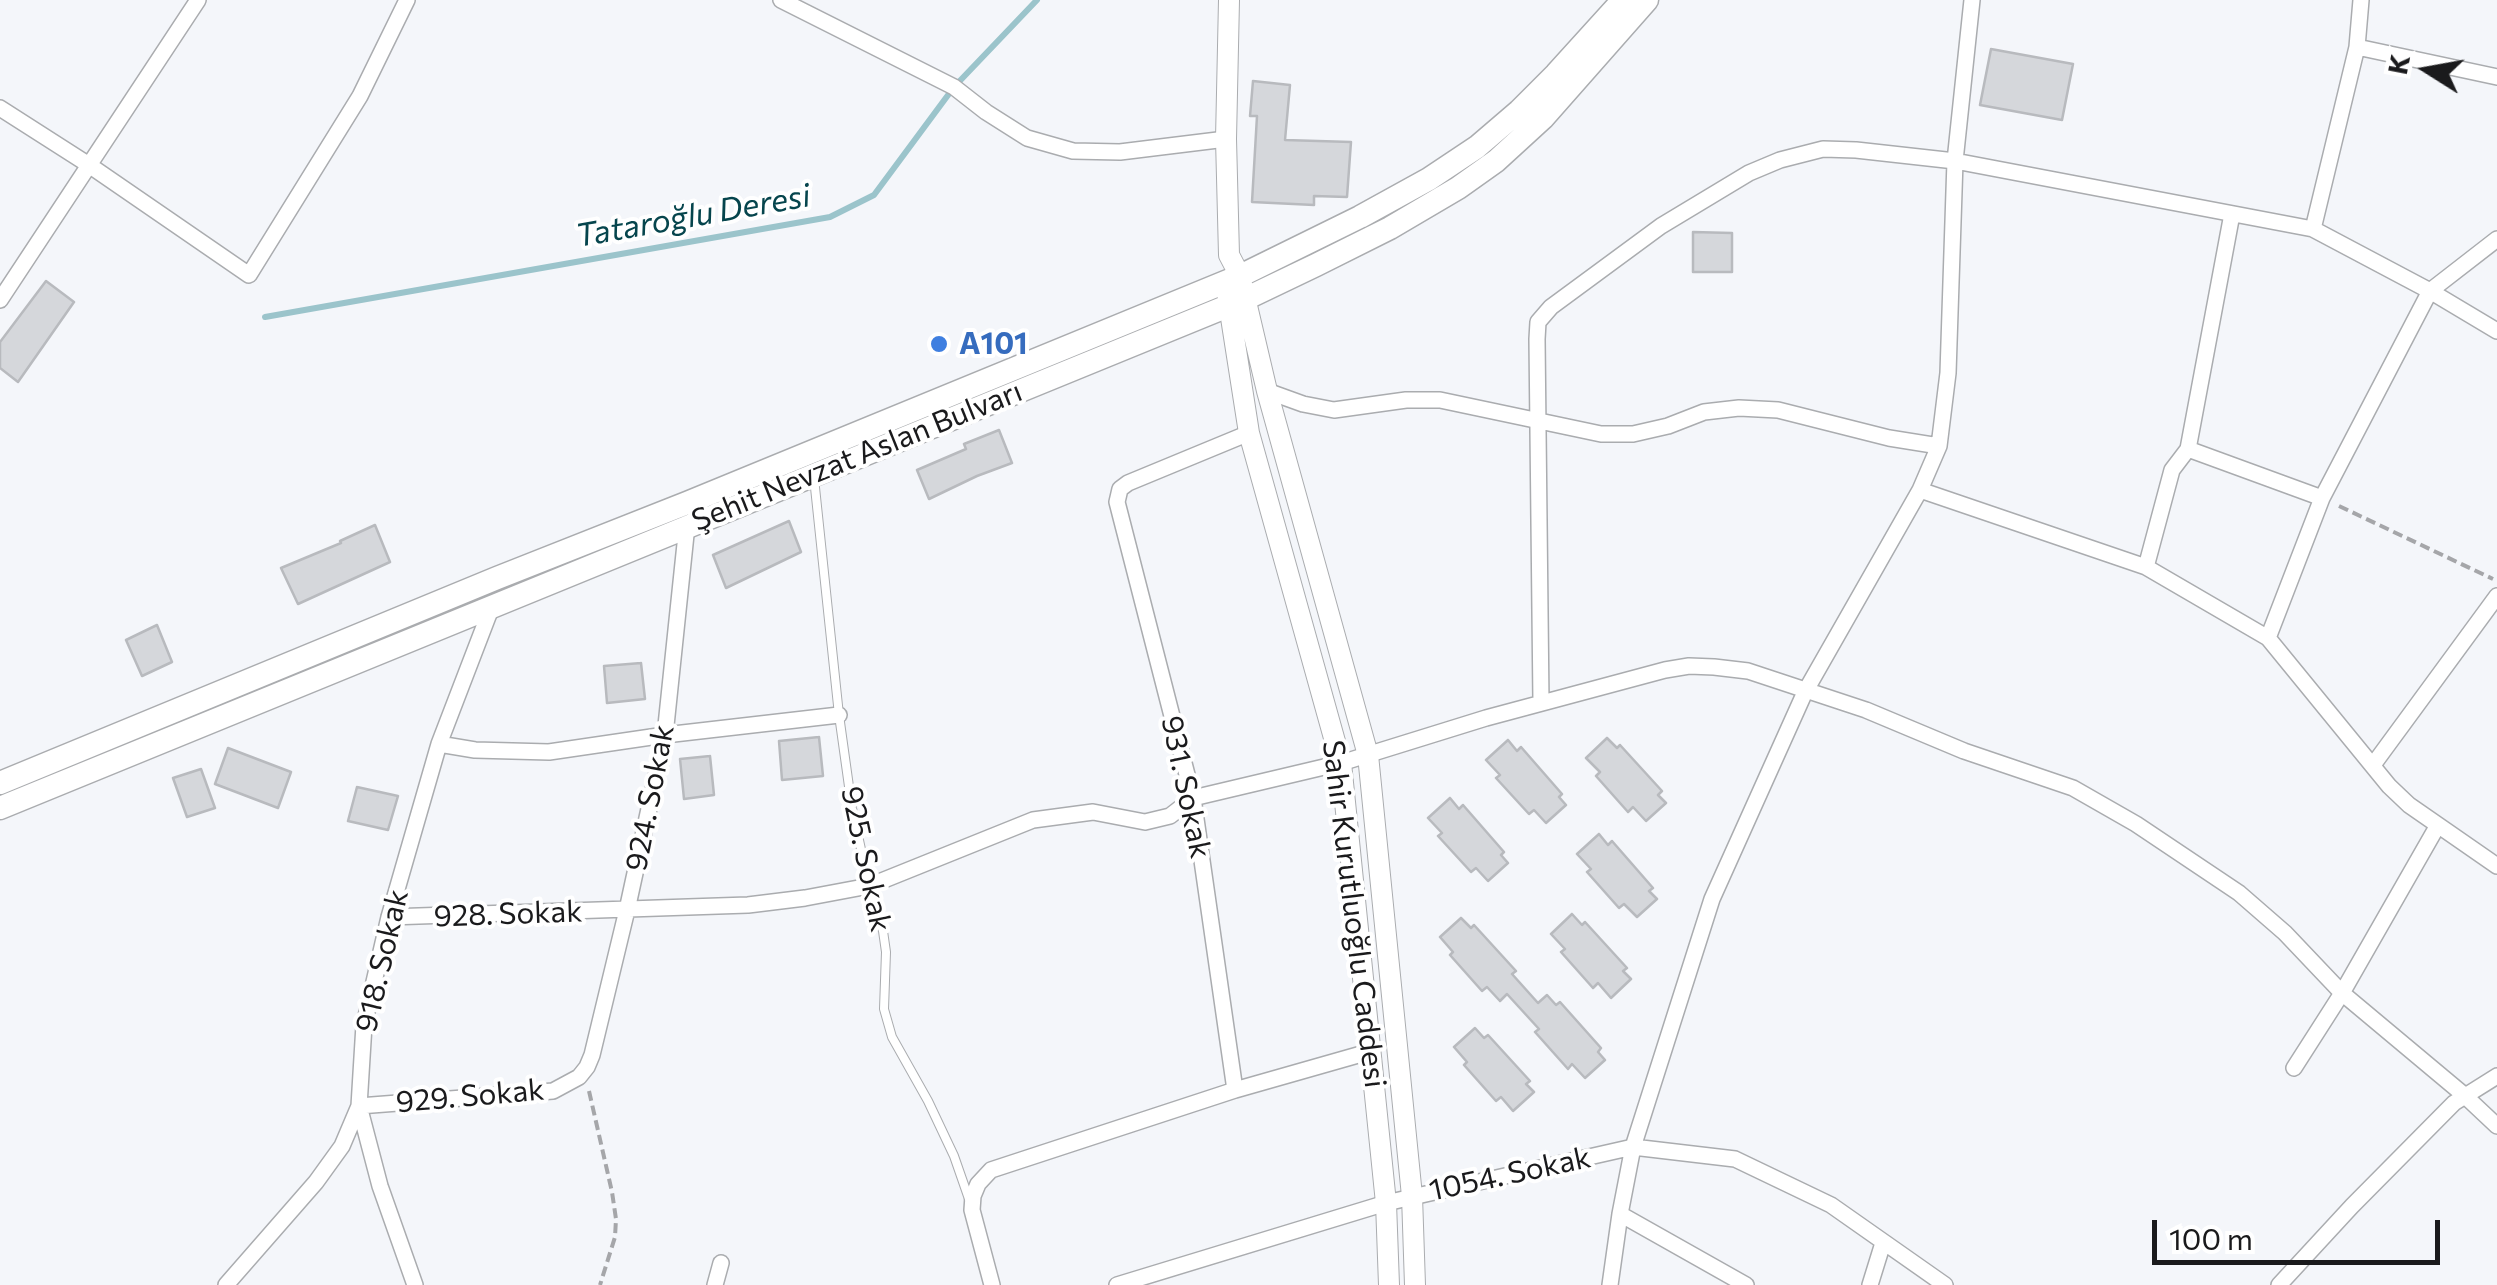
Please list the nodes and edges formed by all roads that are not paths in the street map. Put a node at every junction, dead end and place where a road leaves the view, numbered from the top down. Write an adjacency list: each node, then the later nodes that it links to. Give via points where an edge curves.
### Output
1 (198, 0): 14 (street)
2 (408, 0): 14 (street, via 360,96 249,275)
3 (781, 0): 12 (street, via 954,87 1027,138 1073,150 1120,152)
4 (1229, 0): 12 (street)
5 (1623, 0): 18 (main road, Şehit Nevzat Aslan Bulvarı, via 1519,112 1477,147)
6 (1648, 0): 18 (main road, Şehit Nevzat Aslan Bulvarı, via 1543,118 1458,188 1390,228)
7 (1972, 0): 13 (street)
8 (2361, 0): 9 (street)
9 (2357, 48): 10 (street); 16 (street)
10 (2497, 77)
11 (0, 108): 14 (street)
12 (1226, 138): 18 (street)
13 (1955, 161): 15 (street); 23 (street, via 1823,150 1748,173 1661,226 1538,322); 25 (street, via 1948,373)
14 (89, 164): 20 (street)
15 (2232, 214): 16 (street); 26 (street)
16 (2313, 228): 19 (street)
17 (2497, 239): 19 (street)
18 (1234, 283): 22 (street, Sahir Kurutluoğlu Caddesi); 24 (street, Sahir Kurutluoğlu Caddesi); 27 (main road, Şehit Nevzat Aslan Bulvarı); 43 (main road, Şehit Nevzat Aslan Bulvarı)
19 (2430, 291): 21 (street); 29 (street)
20 (0, 300)
21 (2497, 331)
22 (1267, 391): 23 (street, via 1334,410 1440,400); 40 (street, Sahir Kurutluoğlu Caddesi)
23 (1539, 422): 25 (street, via 1633,434 1704,412 1778,410); 36 (street)
24 (1250, 433): 41 (street, Sahir Kurutluoğlu Caddesi); 44 (street, 931. Sokak, via 1120,488 1117,508)
25 (1938, 446): 28 (street)
26 (2188, 449): 29 (street); 31 (street, via 2172,470)
27 (814, 473): 30 (main road, Şehit Nevzat Aslan Bulvarı); 37 (lane, 925. Sokak)
28 (1920, 490): 31 (street); 35 (street)
29 (2322, 498): 34 (street)
30 (687, 526): 33 (main road, Şehit Nevzat Aslan Bulvarı); 38 (street, 924. Sokak)
31 (2146, 567): 34 (street)
32 (2497, 596): 42 (street)
33 (492, 606): 39 (street, 918. Sokak); 45 (main road, Şehit Nevzat Aslan Bulvarı)
34 (2268, 638): 42 (street)
35 (1805, 692): 36 (street, 928. Sokak, via 1748,671 1689,666); 51 (street, 928. Sokak, via 2073,788 2239,893); 60 (street, via 1712,899)
36 (1541, 704): 40 (street, 928. Sokak)
37 (839, 715): 38 (street); 48 (lane, 925. Sokak)
38 (665, 735): 39 (street, via 549,752); 49 (street, 924. Sokak)
39 (439, 744): 50 (street, 918. Sokak)
40 (1368, 755): 41 (street, 928. Sokak); 61 (street, Sahir Kurutluoğlu Caddesi)
41 (1341, 763): 44 (street, 928. Sokak); 52 (street, Sahir Kurutluoğlu Caddesi)
42 (2373, 764): 46 (street, via 2409,805)
43 (0, 783)
44 (1193, 798): 48 (street, 928. Sokak, via 1170,816 1144,822 1093,812 1033,820); 56 (street, 931. Sokak)
45 (0, 808)
46 (2438, 825): 47 (street); 51 (street)
47 (2497, 866)
48 (870, 886): 49 (street, 928. Sokak, via 748,906); 63 (lane, 925. Sokak, via 884,932 884,1009 892,1037 954,1156)
49 (627, 910): 50 (street, 928. Sokak); 54 (street, 924. Sokak)
50 (389, 917): 58 (street, 918. Sokak, via 364,1025)
51 (2342, 993): 53 (street); 57 (street, 928. Sokak)
52 (1372, 1051): 56 (street); 62 (street, Sahir Kurutluoğlu Caddesi)
53 (2294, 1068)
54 (583, 1072): 58 (street, 929. Sokak, via 553,1091)
55 (2497, 1076): 57 (street)
56 (1234, 1090): 63 (street, via 991,1170 978,1184)
57 (2464, 1095): 59 (street, 928. Sokak); 78 (street)
58 (359, 1106): 67 (street, 918. Sokak, via 316,1182); 68 (street)
59 (2497, 1126)
60 (1633, 1147): 61 (street, 1054. Sokak); 64 (street); 65 (street, 1054. Sokak, via 1735,1158 1831,1205)
61 (1412, 1196): 62 (street, 1054. Sokak); 73 (street, Sahir Kurutluoğlu Caddesi)
62 (1386, 1203): 71 (street, 1054. Sokak); 72 (street, Sahir Kurutluoğlu Caddesi)
63 (972, 1210): 70 (street, 925. Sokak)
64 (1620, 1214): 74 (street); 75 (street)
65 (1883, 1243): 76 (street); 77 (street, 1054. Sokak)
66 (721, 1263): 69 (street)
67 (226, 1285)
68 (415, 1285)
69 (715, 1285)
70 (992, 1285)
71 (1117, 1285)
72 (1388, 1285)
73 (1415, 1285)
74 (1610, 1285)
75 (1746, 1285)
76 (1870, 1285)
77 (1945, 1285)
78 (2279, 1285)

